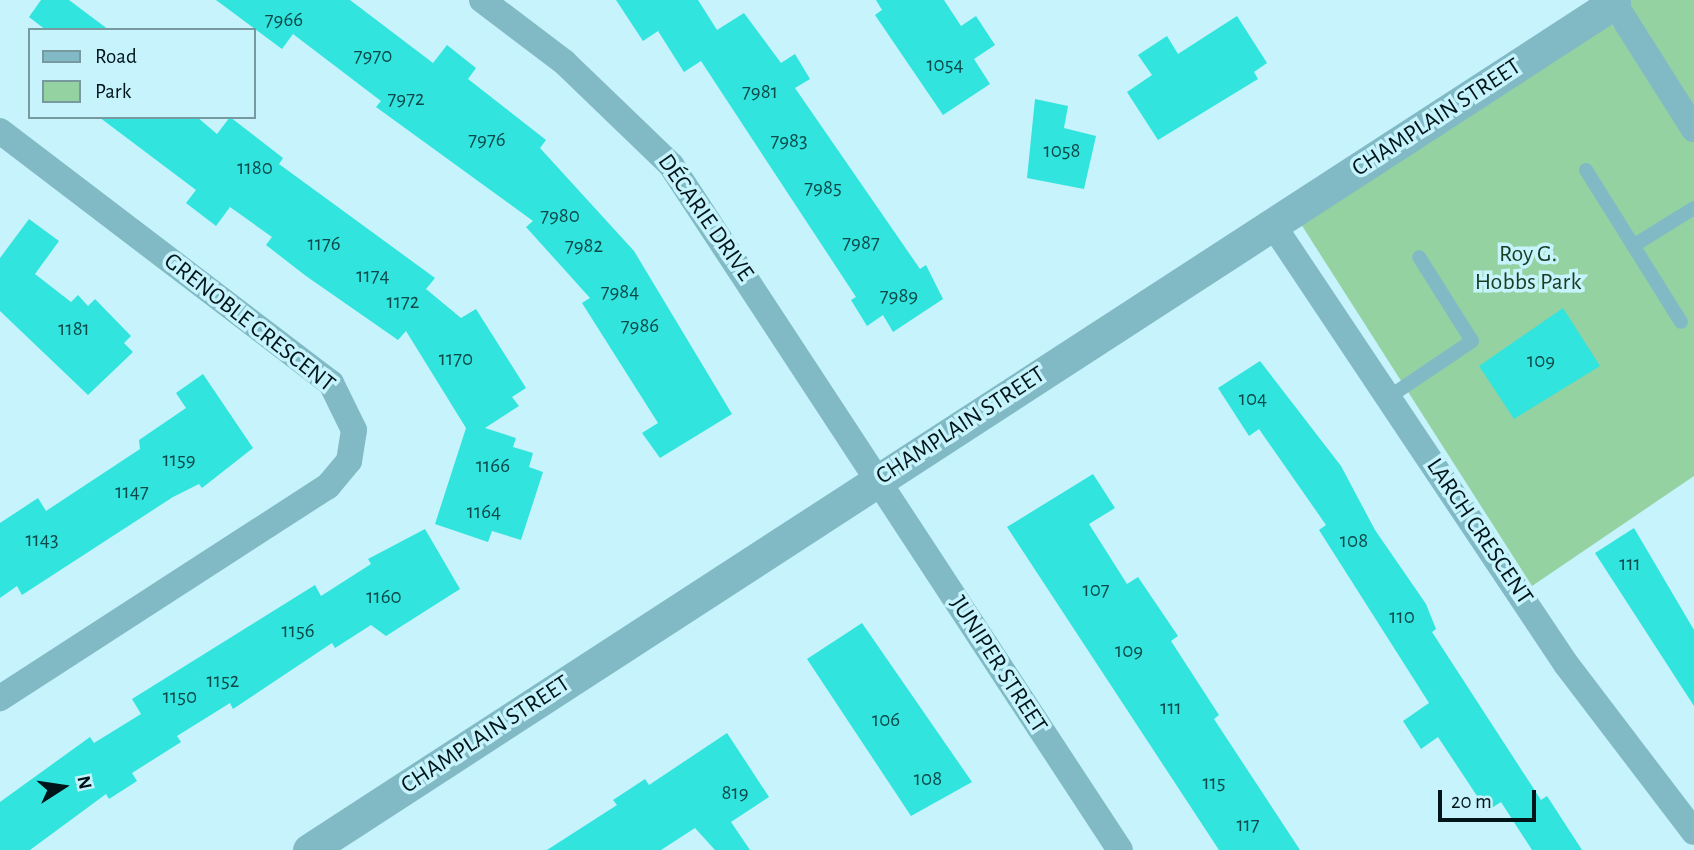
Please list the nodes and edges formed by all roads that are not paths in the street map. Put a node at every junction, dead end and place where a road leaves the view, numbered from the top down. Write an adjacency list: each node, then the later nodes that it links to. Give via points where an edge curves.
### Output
1 (482, 0): 12 (street, DÉCARIE DRIVE, via 574,71 671,165)
2 (1613, 1): 3 (street); 7 (street, CHAMPLAIN STREET)
3 (1694, 129)
4 (0, 131): 13 (street, GRENOBLE CRESCENT, via 331,383 347,404 354,430 349,461 328,486)
5 (1586, 170): 8 (lane)
6 (1694, 208): 8 (lane)
7 (1273, 225): 11 (street, LARCH CRESCENT); 12 (street, CHAMPLAIN STREET)
8 (1636, 244): 10 (lane)
9 (1419, 257): 11 (lane, via 1472,341)
10 (1681, 322)
11 (1389, 397): 14 (street, LARCH CRESCENT, via 1566,664)
12 (878, 479): 15 (street, CHAMPLAIN STREET); 16 (street, JUNIPER STREET)
13 (0, 698)
14 (1694, 832)
15 (309, 850)
16 (1120, 850)

